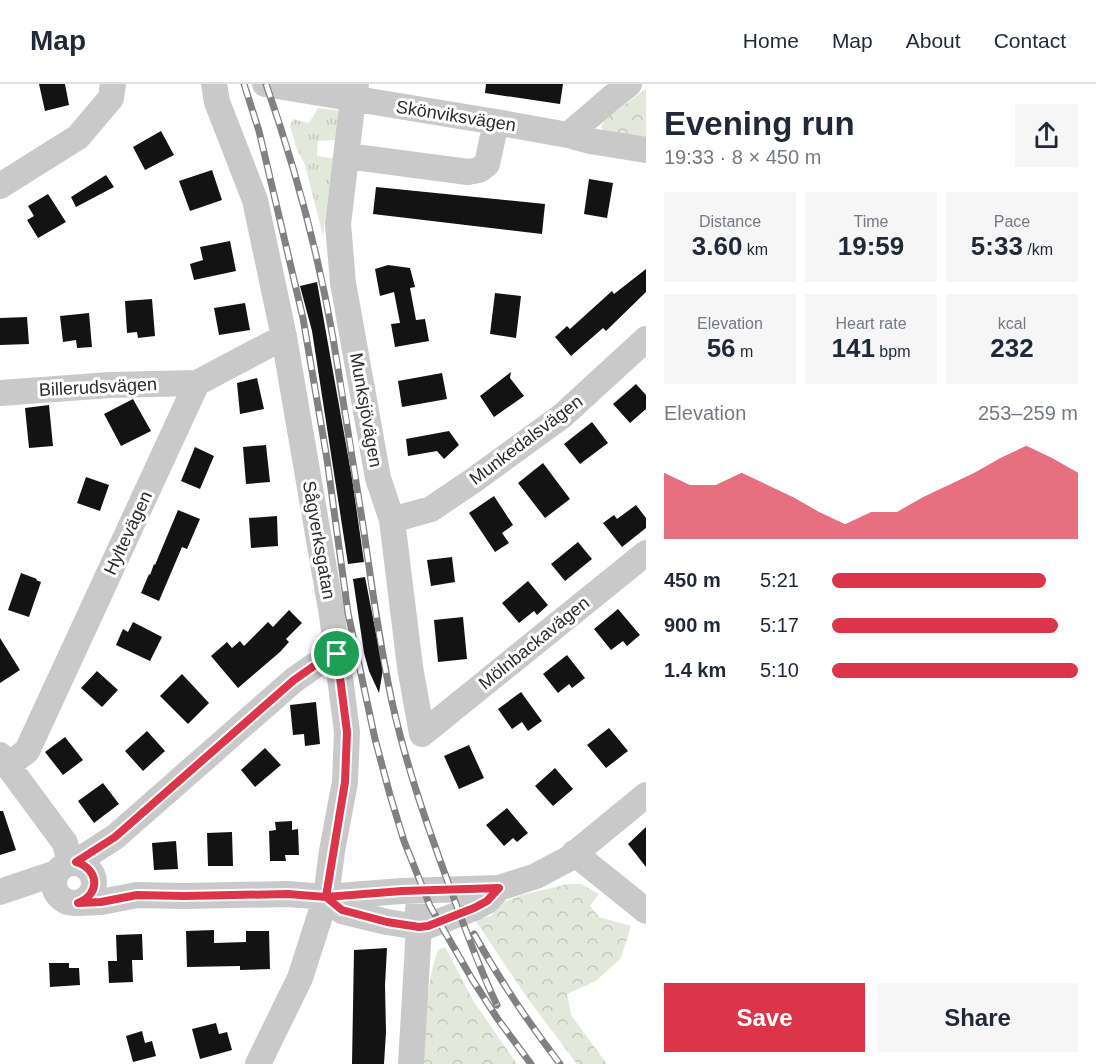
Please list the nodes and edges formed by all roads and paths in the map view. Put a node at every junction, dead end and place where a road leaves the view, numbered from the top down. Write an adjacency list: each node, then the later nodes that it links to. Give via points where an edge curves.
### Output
1 (113, 84): 10 (street, via 111,98 78,137)
2 (214, 84): 11 (street, Sågverksgatan, via 217,102 255,200)
3 (265, 84): 5 (street, Skönviksvägen)
4 (620, 87): 7 (street)
5 (355, 91): 6 (street, Skönviksvägen); 9 (street, Munksjövägen)
6 (496, 122): 7 (street, Skönviksvägen); 9 (street, via 487,164 479,170 468,172)
7 (568, 135): 8 (street, Skönviksvägen)
8 (646, 150)
9 (347, 156): 15 (street, Munksjövägen, via 338,225 343,283 378,478)
10 (0, 186)
11 (284, 337): 13 (street); 17 (street, Sågverksgatan)
12 (646, 339): 15 (street, Munkedalsvägen, via 562,417 474,480 431,509)
13 (197, 383): 14 (street, Billerudsvägen); 19 (street, Hyltevägen, via 27,750)
14 (0, 393)
15 (392, 520): 18 (street, Munksjövägen)
16 (646, 553): 18 (street, Mölnbackavägen)
17 (337, 654): 22 (street, via 294,680 115,837); 26 (street, Sågverksgatan, via 347,732 345,782)
18 (422, 734)
19 (4, 760): 22 (street, via 66,843)
20 (646, 795): 21 (street)
21 (574, 854): 23 (street, via 536,876); 27 (street)
22 (75, 878): 25 (street, via 30,882); 26 (street, via 137,895)
23 (499, 888): 24 (street); 28 (street, via 474,908)
24 (417, 891): 26 (street); 28 (street)
25 (0, 892)
26 (326, 897): 28 (street, via 342,910); 29 (street, Sågverksgatan, via 300,978)
27 (646, 910)
28 (419, 927): 30 (street)
29 (258, 1064)
30 (411, 1064)

